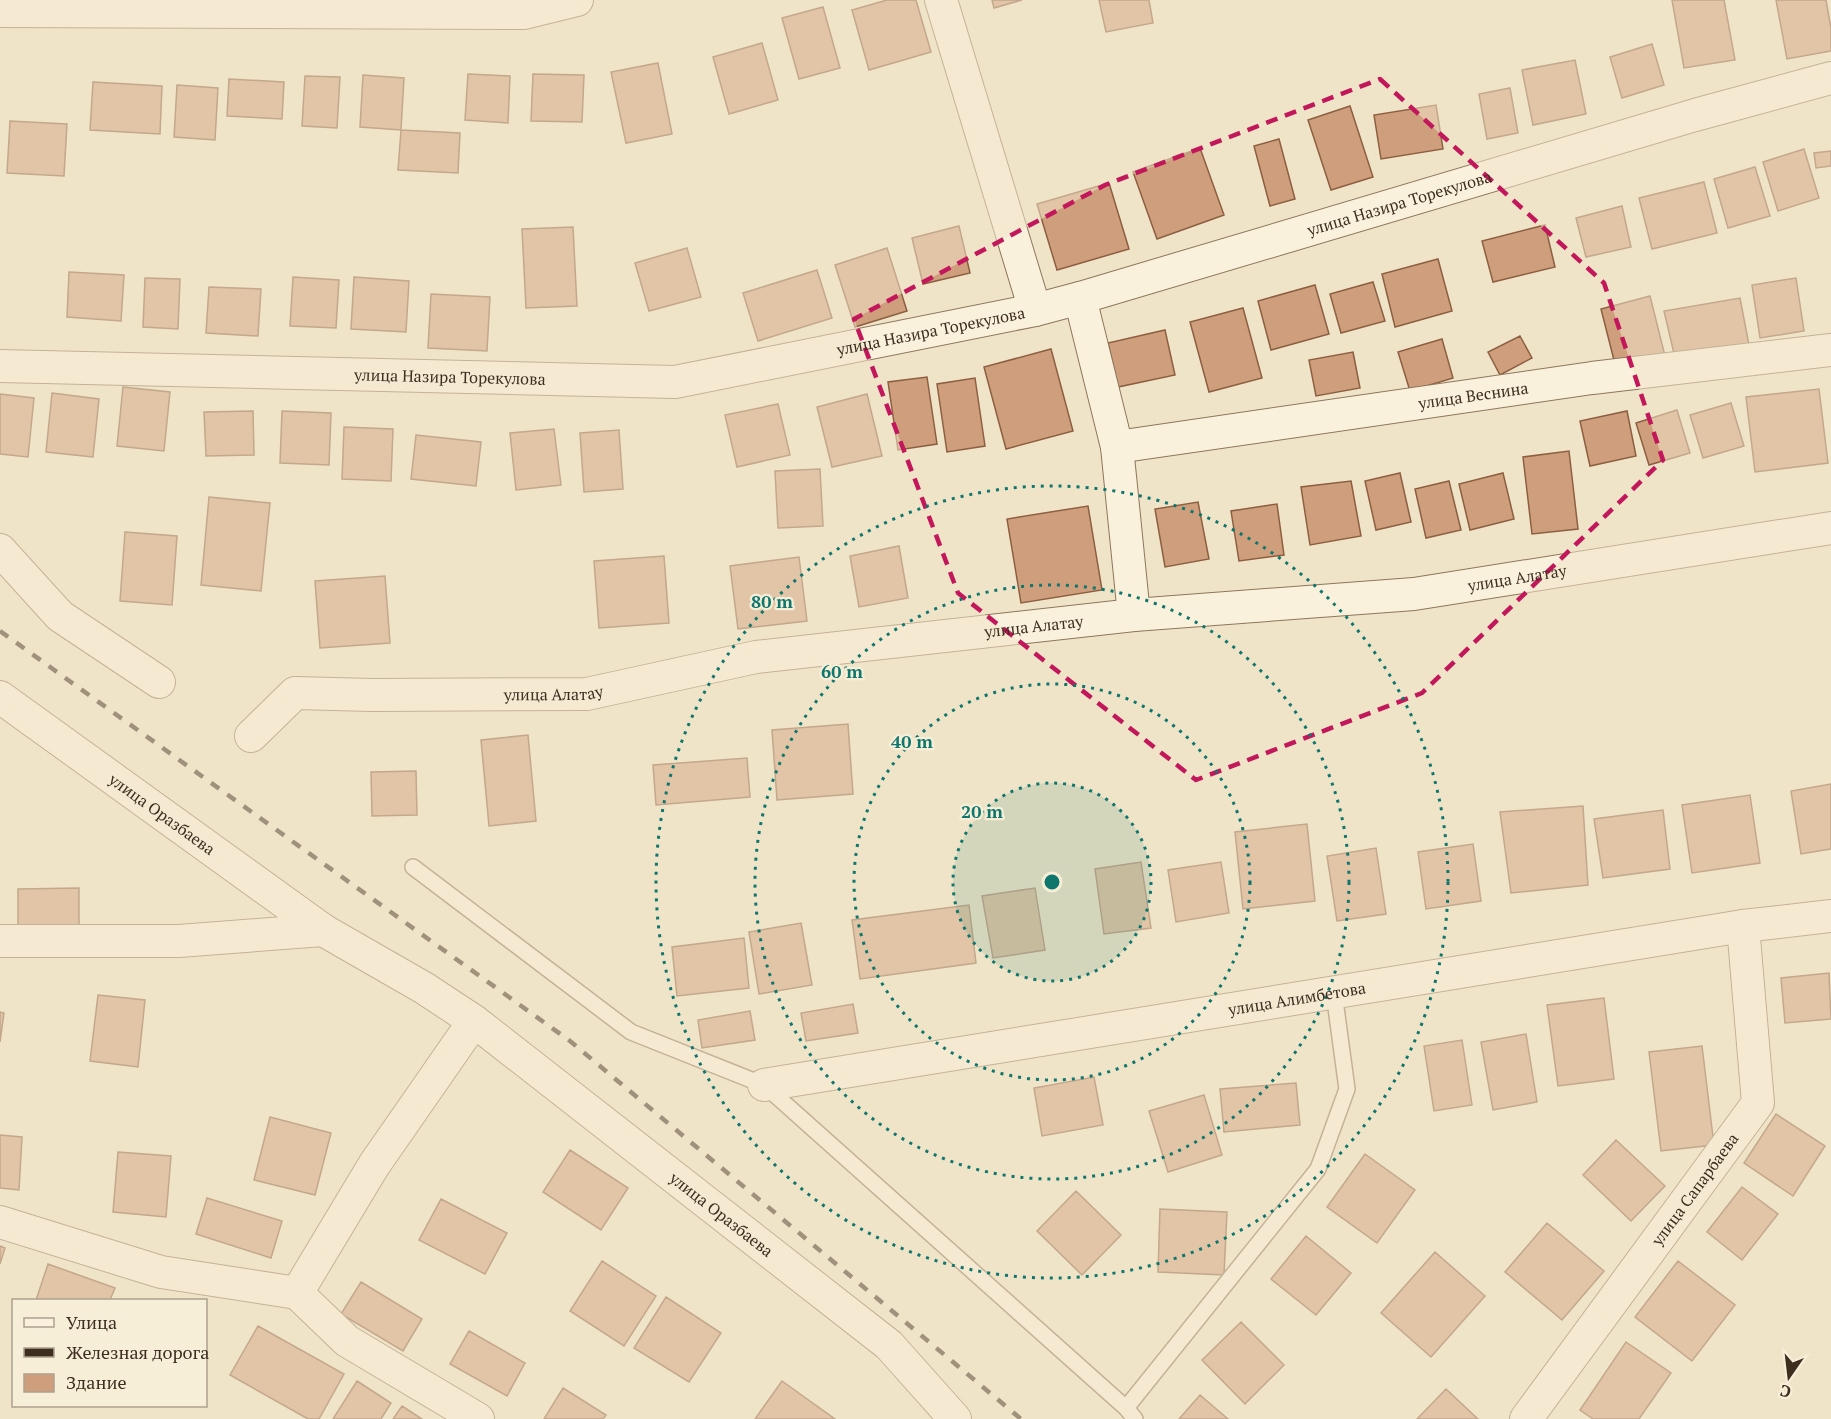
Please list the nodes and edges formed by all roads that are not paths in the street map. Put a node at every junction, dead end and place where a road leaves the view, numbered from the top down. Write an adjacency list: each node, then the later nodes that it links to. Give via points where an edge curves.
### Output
1 (578, 0): 3 (street, via 524,13)
2 (941, 0): 6 (street)
3 (0, 11)
4 (1831, 78): 5 (street, улица Назира Торекулова, via 1683,118)
5 (1080, 298): 6 (street, улица Назира Торекулова); 9 (street)
6 (1035, 310): 8 (street, улица Назира Торекулова, via 675,382)
7 (1831, 350): 9 (street, улица Веснина, via 1592,378)
8 (0, 366)
9 (1117, 447): 12 (street)
10 (1831, 528): 12 (street, улица Алатау, via 1414,594)
11 (0, 550): 13 (street, via 60,616)
12 (1134, 615): 15 (street, улица Алатау, via 756,657 587,694 295,693)
13 (159, 682)
14 (0, 697): 19 (street, улица Оразбаева)
15 (251, 736)
16 (413, 867): 23 (lane, via 631,1032)
17 (1831, 916): 18 (street, улица Алимбетова)
18 (1743, 926): 21 (street, улица Алимбетова); 29 (street, улица Сапарбаева, via 1758,1103)
19 (323, 930): 20 (street, via 179,941); 22 (street, улица Оразбаева)
20 (0, 941)
21 (1334, 993): 23 (street, улица Алимбетова); 26 (lane, via 1347,1089 1318,1169)
22 (474, 1021): 25 (street, via 374,1165); 28 (street, улица Оразбаева, via 889,1345)
23 (764, 1085): 26 (lane)
24 (0, 1222): 25 (street, via 161,1272)
25 (297, 1293): 27 (street, via 347,1341)
26 (1130, 1414)
27 (478, 1419)
28 (955, 1419)
29 (1526, 1419)

